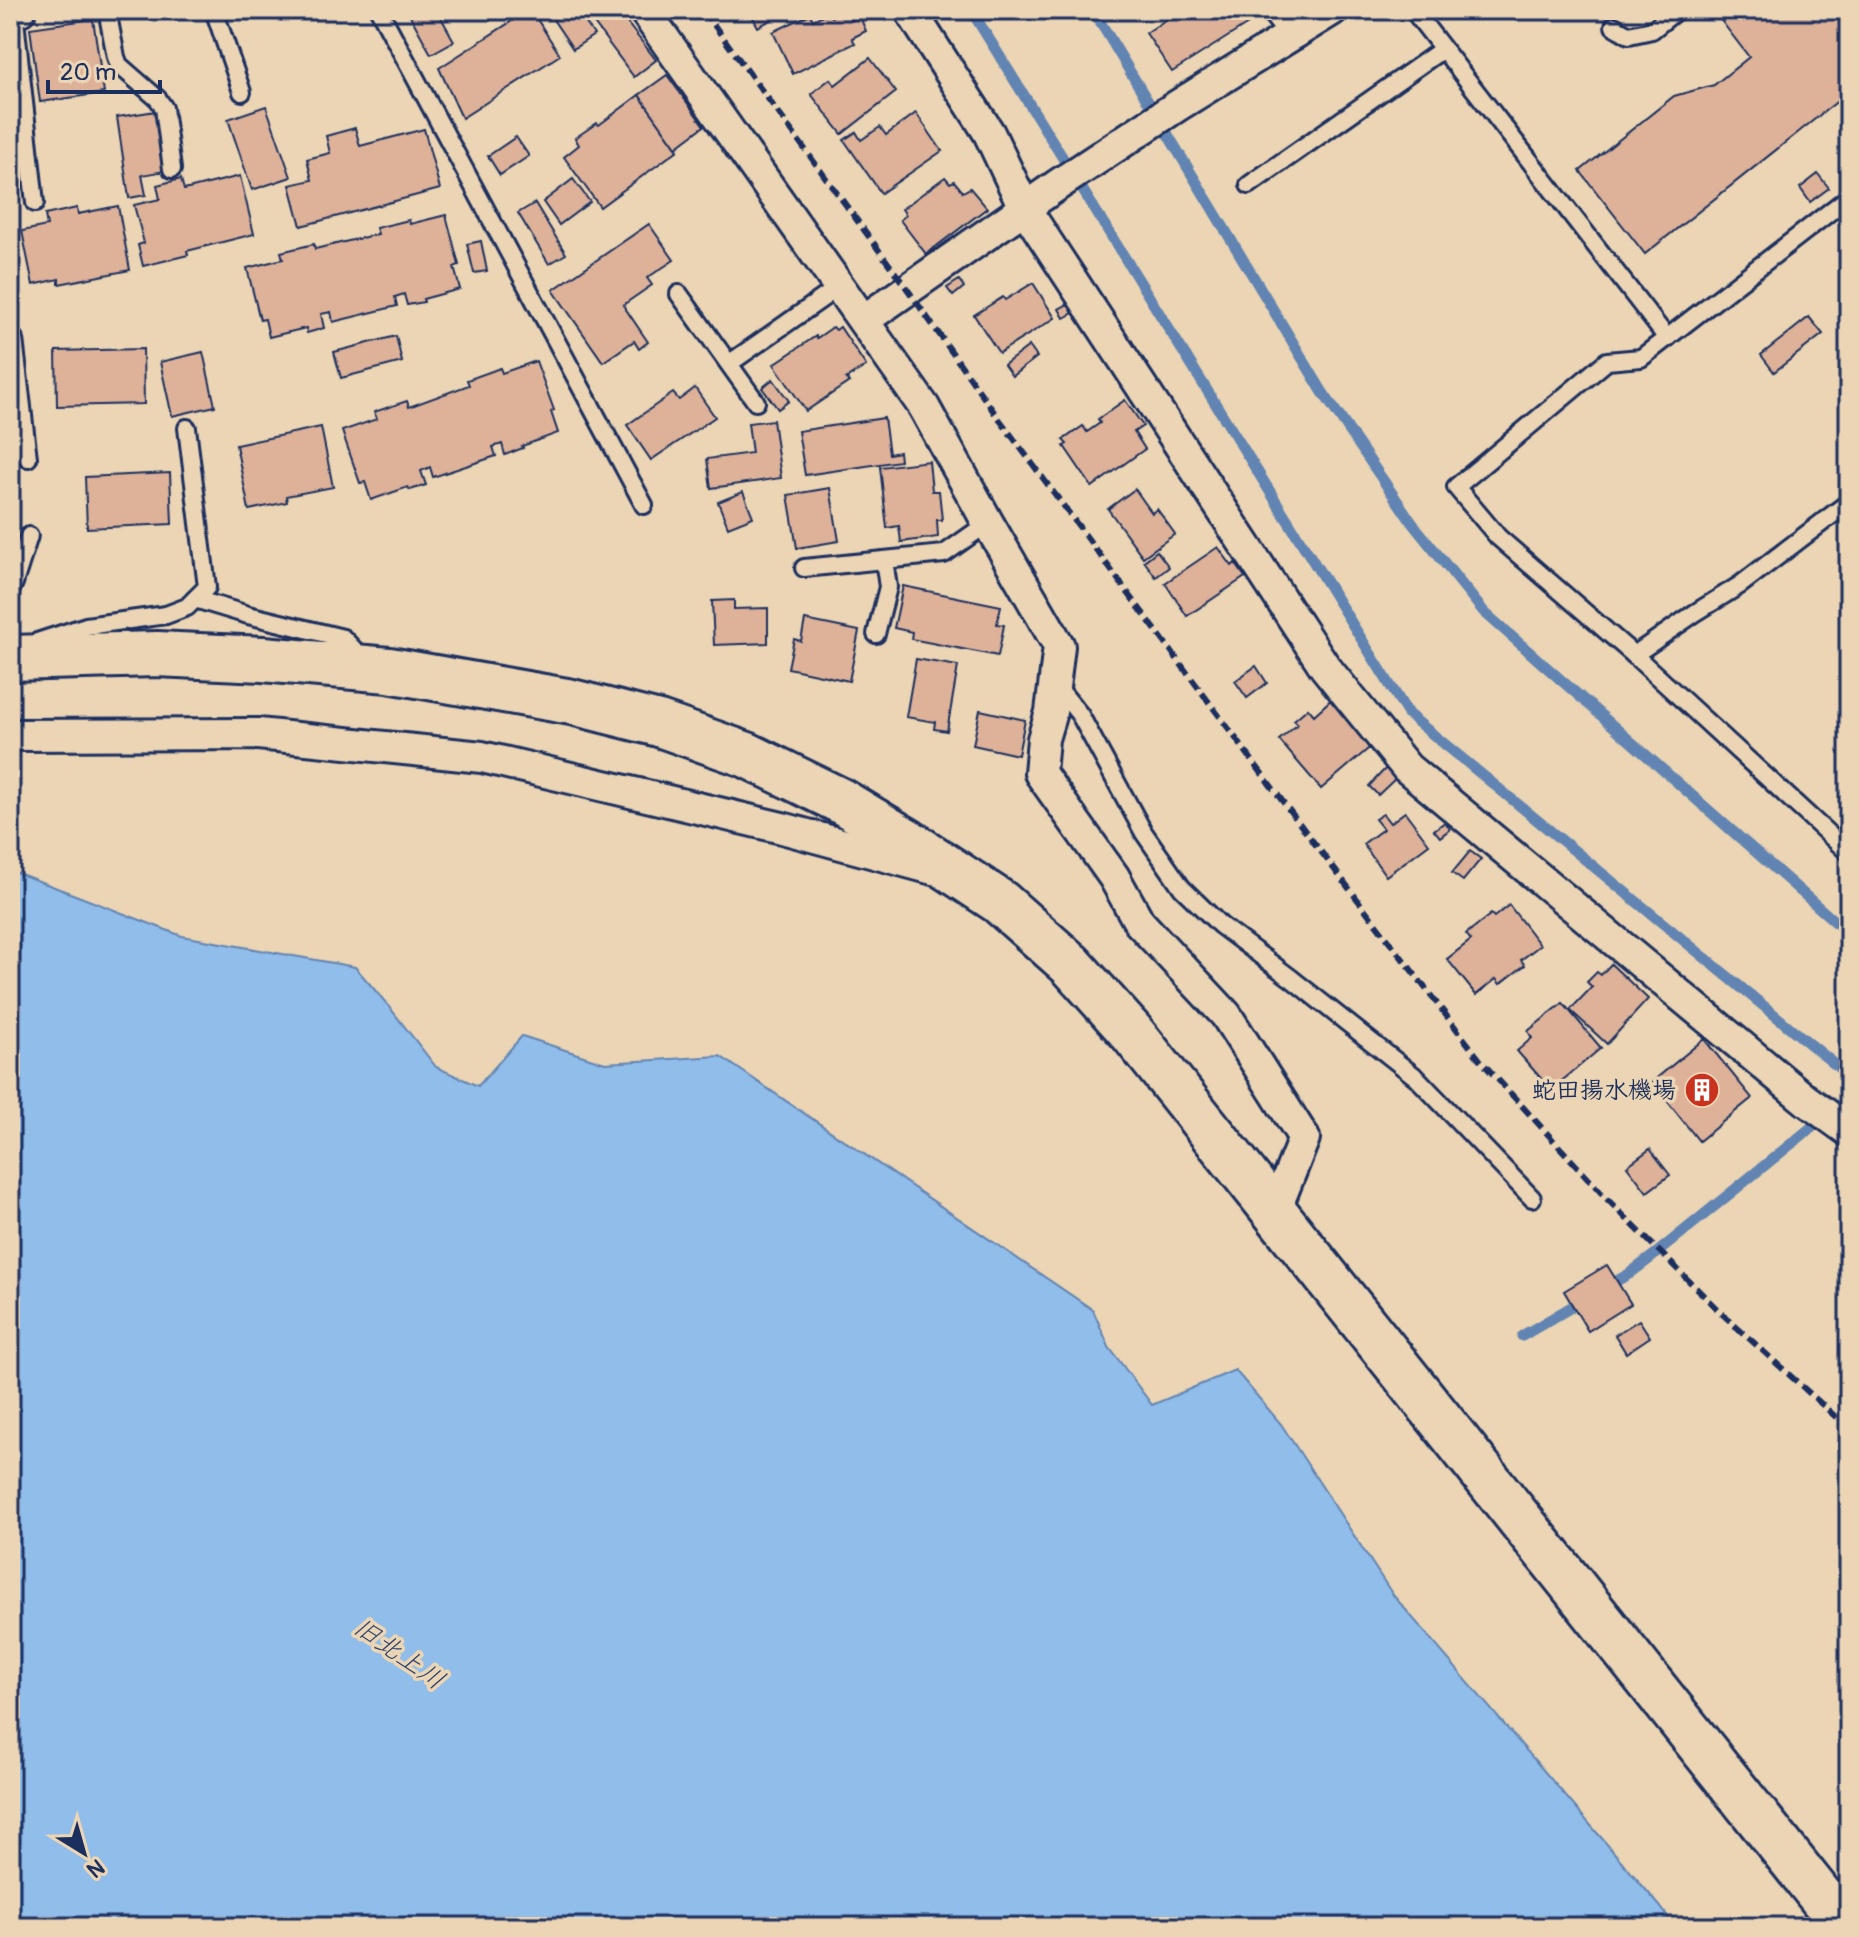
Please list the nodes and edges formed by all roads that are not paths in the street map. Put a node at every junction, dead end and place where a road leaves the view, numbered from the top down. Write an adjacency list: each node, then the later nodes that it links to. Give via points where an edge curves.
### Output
1 (20, 10): 10 (street)
2 (107, 10): 15 (lane, via 119,65 164,108)
3 (214, 10): 14 (lane)
4 (379, 10): 31 (lane)
5 (644, 10): 20 (street)
6 (910, 10): 19 (street, via 989,133)
7 (1332, 10): 11 (street)
8 (1413, 10): 13 (lane)
9 (1677, 10): 12 (lane, via 1652,30 1629,35)
10 (12, 11): 18 (lane)
11 (1286, 22): 19 (street, via 1177,106)
12 (1614, 26)
13 (1443, 49): 16 (lane); 23 (lane)
14 (242, 92)
15 (172, 169)
16 (1249, 185)
17 (1849, 197): 23 (lane)
18 (35, 203)
19 (1024, 207): 22 (street); 46 (street, via 1325,667 1407,768)
20 (840, 286): 22 (street); 25 (lane)
21 (679, 294): 25 (lane)
22 (864, 320): 32 (street, via 924,407)
23 (1667, 338): 39 (lane, via 1641,358 1607,361 1456,487 1498,537)
24 (14, 339): 27 (lane)
25 (730, 363): 26 (lane)
26 (756, 402)
27 (17, 420): 29 (lane)
28 (187, 428): 37 (lane, via 207,587)
29 (28, 458)
30 (1849, 502): 39 (lane, via 1740,585)
31 (644, 505)
32 (988, 523): 34 (lane, via 944,554); 42 (street, via 1059,646)
33 (29, 536): 36 (lane)
34 (884, 560): 35 (lane); 38 (lane, via 888,587)
35 (804, 568)
36 (10, 591)
37 (195, 599): 40 (lane, via 166,615 43,638); 41 (lane, via 343,638)
38 (876, 634)
39 (1634, 655): 44 (lane)
40 (10, 658): 41 (street, via 157,654)
41 (371, 669): 45 (street, via 572,702 688,734 747,755 841,801)
42 (1054, 683): 47 (lane, via 1080,715 1144,833 1182,888 1220,925 1417,1078); 48 (street, via 1040,773 1114,877 1139,922 1226,1015 1304,1138)
43 (10, 735): 45 (street, via 258,734 482,757)
44 (1849, 853)
45 (962, 877): 48 (street, via 1000,902 1071,965)
46 (1845, 1128)
47 (1532, 1198)
48 (1275, 1211): 49 (street)
49 (1843, 1921)

